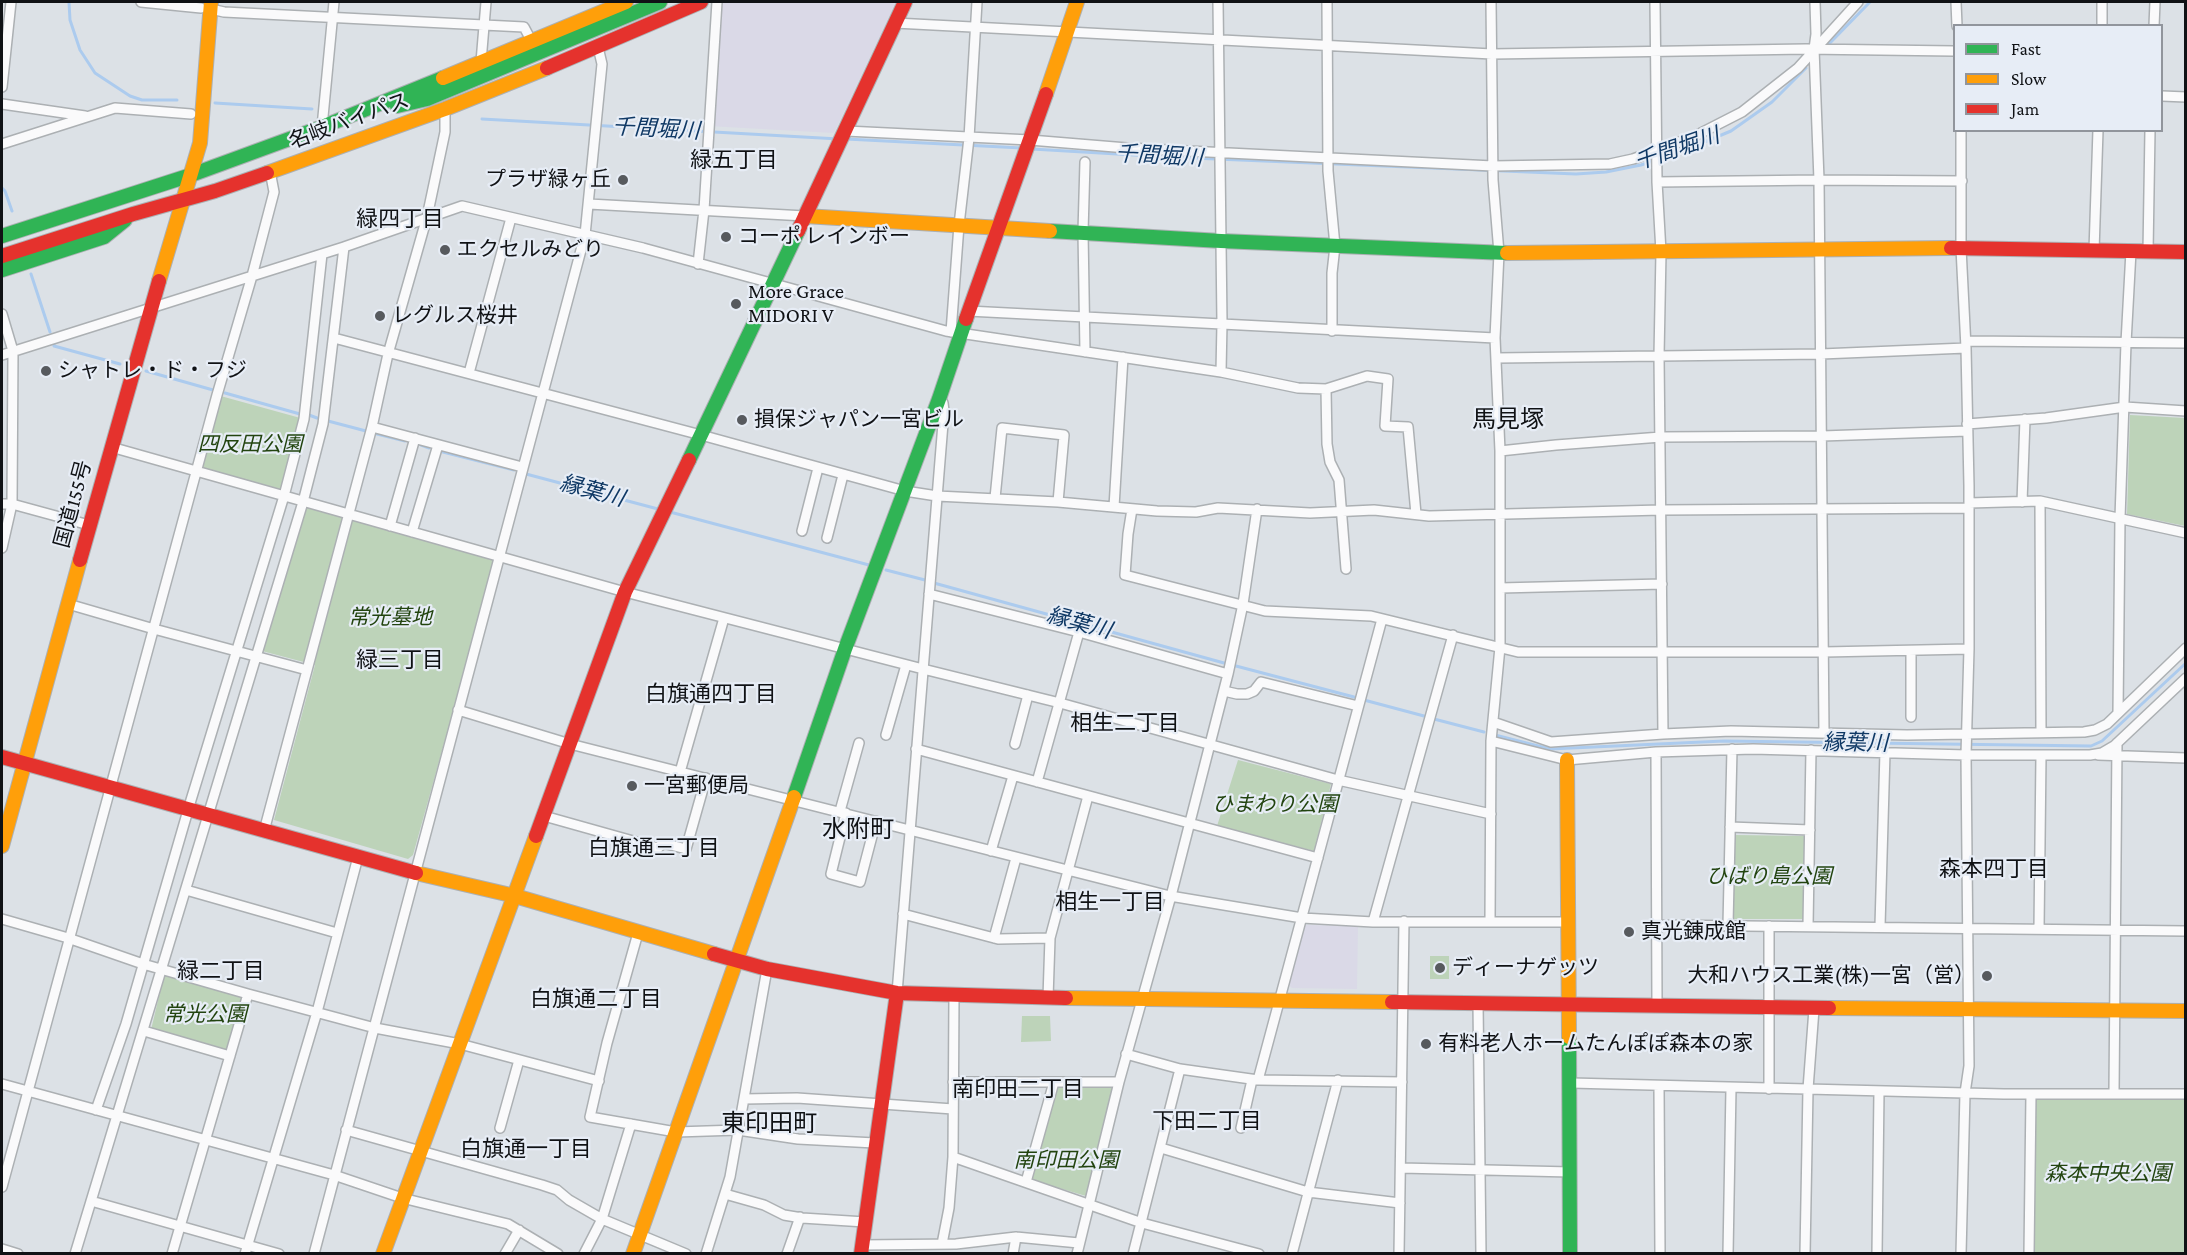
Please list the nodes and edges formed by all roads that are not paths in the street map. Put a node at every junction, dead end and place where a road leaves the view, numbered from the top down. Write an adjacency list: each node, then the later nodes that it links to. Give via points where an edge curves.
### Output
1 (11, 2): 40 (street)
2 (141, 2): 21 (street)
3 (334, 2): 23 (street)
4 (486, 2): 28 (street)
5 (626, 2): 22 (main road, 名岐バイパス)
6 (660, 2): 44 (main road, via 455,87 405,105)
7 (701, 2): 34 (main road, 名岐バイパス)
8 (717, 2): 68 (street)
9 (905, 2): 24 (main road)
10 (976, 2): 29 (street)
11 (1077, 2): 30 (main road)
12 (1218, 2): 31 (street)
13 (1327, 2): 33 (street)
14 (1491, 2): 38 (street)
15 (1654, 2): 36 (street)
16 (1815, 2): 35 (street)
17 (1857, 2): 35 (street)
18 (1956, 2): 25 (street)
19 (2102, 2): 26 (street)
20 (2155, 2): 27 (street)
21 (206, 5): 23 (street, via 224,12); 46 (main road, 国道155号); 62 (main road, 国道155号, via 200,143)
22 (608, 5): 32 (main road, 名岐バイパス)
23 (332, 17): 28 (street); 48 (street)
24 (894, 23): 29 (street); 52 (main road)
25 (1957, 24)
26 (2102, 24)
27 (2154, 24)
28 (483, 25): 32 (street, via 524,27); 39 (street)
29 (974, 28): 30 (street); 53 (street)
30 (1068, 33): 31 (street); 55 (main road)
31 (1218, 40): 33 (street); 57 (street)
32 (532, 42): 39 (main road, 名岐バイパス)
33 (1328, 46): 38 (street); 59 (street)
34 (598, 47): 45 (main road, 名岐バイパス); 67 (street, via 602,64)
35 (1814, 49): 36 (street); 37 (street); 56 (street, via 1797,68 1742,112); 63 (street)
36 (1655, 51): 38 (street); 56 (street)
37 (1953, 51)
38 (1492, 54): 60 (street)
39 (481, 62): 44 (main road, 名岐バイパス)
40 (2, 87)
41 (2163, 96): 42 (street)
42 (2186, 97)
43 (2, 104): 47 (street)
44 (369, 109): 48 (main road, 名岐バイパス)
45 (445, 109): 61 (main road, 名岐バイパス); 71 (street, via 445,132)
46 (191, 114): 47 (street, via 115,108); 62 (main road, 国道155号)
47 (89, 116): 54 (street)
48 (322, 127): 62 (main road, 名岐バイパス)
49 (1961, 132): 64 (street)
50 (2098, 132): 85 (street)
51 (2150, 132): 88 (street)
52 (844, 136): 53 (street); 70 (main road)
53 (968, 143): 55 (street); 75 (street)
54 (2, 144)
55 (1028, 146): 57 (street, via 1127,148); 76 (main road)
56 (1656, 153): 60 (street, via 1600,165); 65 (street)
57 (1219, 157): 59 (street); 80 (street)
58 (1085, 162): 77 (street)
59 (1328, 163): 60 (street); 81 (street)
60 (1493, 167): 90 (street)
61 (270, 171): 66 (main road, 名岐バイパス); 94 (street, via 274,192)
62 (190, 174): 66 (main road, 国道155号); 72 (main road, 名岐バイパス)
63 (1819, 180): 64 (street); 65 (street); 84 (street)
64 (1962, 181): 83 (street)
65 (1657, 182): 87 (street)
66 (184, 201): 69 (main road, 名岐バイパス); 96 (main road, 国道155号)
67 (589, 204): 68 (street); 78 (street)
68 (704, 210): 70 (street); 92 (street)
69 (133, 214): 93 (main road, 名岐バイパス, via 32,246); 93 (main road, via 104,237)
70 (805, 216): 75 (main road); 95 (main road)
71 (427, 217): 73 (street, via 462,206); 82 (street); 111 (street)
72 (56, 218): 74 (main road, via 28,218); 79 (main road, 名岐バイパス)
73 (511, 218): 78 (street); 117 (street)
74 (2, 225)
75 (959, 225): 76 (main road); 102 (street)
76 (998, 228): 77 (main road); 97 (main road)
77 (1083, 232): 80 (main road); 99 (street)
78 (585, 235): 92 (street); 119 (street)
79 (2, 236)
80 (1221, 241): 81 (main road); 100 (street)
81 (1335, 246): 90 (main road); 101 (street)
82 (344, 247): 91 (street); 104 (street)
83 (1961, 248): 84 (main road); 85 (main road); 107 (street)
84 (1818, 250): 87 (main road); 112 (street)
85 (2094, 251): 86 (main road)
86 (2131, 251): 88 (main road); 105 (street)
87 (1661, 252): 90 (main road); 113 (street)
88 (2148, 252): 89 (main road)
89 (2186, 252)
90 (1499, 253): 103 (street)
91 (322, 254): 94 (street); 138 (street, via 304,419)
92 (698, 264): 95 (street)
93 (4, 265)
94 (252, 276): 96 (street); 135 (street)
95 (772, 283): 102 (street); 126 (main road)
96 (151, 307): 108 (street); 131 (main road, 国道155号)
97 (968, 311): 99 (street); 102 (main road)
98 (2, 314): 108 (street)
99 (1085, 316): 100 (street); 109 (street)
100 (1222, 323): 101 (street); 116 (street)
101 (1332, 331): 103 (street)
102 (956, 333): 109 (street); 120 (main road)
103 (1495, 338): 115 (street)
104 (334, 339): 111 (street); 142 (street, via 323,424)
105 (2126, 343): 106 (street); 107 (street); 121 (street)
106 (2186, 343)
107 (1966, 344): 112 (street); 125 (street)
108 (13, 351): 110 (street); 145 (street)
109 (1085, 352): 114 (street)
110 (2, 354)
111 (388, 354): 117 (street); 124 (street)
112 (1821, 354): 113 (street); 127 (street)
113 (1659, 356): 115 (street); 128 (street)
114 (1123, 357): 116 (street); 147 (street)
115 (1497, 358): 132 (street)
116 (1221, 372): 118 (street, via 1298,388)
117 (469, 373): 119 (street)
118 (1326, 389): 152 (street, via 1327,444 1339,480); 153 (street, via 1367,376 1388,379 1385,426 1408,427)
119 (542, 393): 126 (street); 133 (street)
120 (939, 399): 137 (main road); 139 (street, via 944,411)
121 (2125, 407): 122 (street); 123 (street); 156 (street)
122 (2186, 411)
123 (2025, 419): 125 (street); 144 (street)
124 (372, 427): 129 (street); 155 (street)
125 (1967, 428): 127 (street); 146 (street)
126 (701, 435): 134 (street); 168 (main road)
127 (1822, 436): 128 (street); 150 (street)
128 (1661, 437): 132 (street); 151 (street)
129 (415, 438): 130 (street); 158 (street)
130 (438, 445): 133 (street); 160 (street)
131 (111, 447): 135 (street); 157 (main road, 国道155号)
132 (1500, 452): 154 (street)
133 (522, 467): 164 (street)
134 (818, 468): 136 (street); 159 (street)
135 (198, 471): 138 (street); 174 (street)
136 (843, 475): 137 (street); 162 (street)
137 (905, 491): 139 (street); 179 (main road)
138 (284, 496): 142 (street); 181 (street)
139 (937, 496): 140 (street); 169 (street)
140 (995, 498): 143 (street); 143 (street, via 1002,428 1064,435)
141 (2040, 501): 144 (street); 156 (street); 199 (street)
142 (303, 502): 155 (street); 185 (street)
143 (1058, 502): 147 (street)
144 (2022, 502): 146 (street)
145 (7, 504): 157 (street); 163 (street)
146 (1969, 505): 150 (street); 180 (street)
147 (1114, 507): 148 (street)
148 (1132, 509): 149 (street); 171 (street, via 1125,575)
149 (1257, 509): 152 (street); 171 (street)
150 (1822, 509): 151 (street); 183 (street)
151 (1661, 510): 154 (street); 166 (street)
152 (1342, 512): 153 (street); 165 (street)
153 (1416, 514): 154 (street)
154 (1499, 514): 167 (street)
155 (349, 515): 158 (street); 188 (street)
156 (2120, 518): 161 (street); 196 (street)
157 (89, 525): 170 (main road, 国道155号)
158 (390, 526): 160 (street)
159 (802, 531)
160 (412, 532): 164 (street)
161 (2186, 533)
162 (827, 537)
163 (2, 548)
164 (498, 556): 168 (street); 195 (street)
165 (1346, 569)
166 (1662, 584): 167 (street); 184 (street)
167 (1500, 588): 177 (street)
168 (625, 592): 172 (street); 207 (main road)
169 (929, 594): 175 (street); 187 (street)
170 (68, 604): 174 (street); 222 (main road, 国道155号)
171 (1243, 604): 173 (street, via 1288,613); 189 (street)
172 (724, 618): 179 (street); 223 (street)
173 (1382, 619): 176 (street); 194 (street)
174 (154, 629): 181 (street); 228 (street)
175 (1079, 632): 189 (street); 193 (street)
176 (1453, 635): 177 (street); 229 (street)
177 (1500, 647): 184 (street, via 1518,652); 198 (street)
178 (2186, 648): 196 (street)
179 (845, 649): 186 (street); 231 (main road)
180 (1969, 650): 182 (street); 203 (street)
181 (238, 651): 185 (street); 232 (street)
182 (1911, 651): 183 (street); 197 (street)
183 (1824, 652): 184 (street); 200 (street)
184 (1664, 653): 201 (street)
185 (256, 656): 188 (street); 235 (street)
186 (906, 665): 187 (street); 202 (street)
187 (923, 669): 192 (street); 210 (street)
188 (308, 670): 242 (street)
189 (1228, 674): 191 (street)
190 (2186, 678): 206 (street)
191 (1224, 691): 194 (street, via 1247,694 1262,682); 209 (street)
192 (1028, 695): 193 (street); 208 (street)
193 (1060, 702): 209 (street); 227 (street)
194 (1358, 706): 226 (street)
195 (458, 710): 207 (street); 249 (street)
196 (2118, 712): 199 (street, via 2095,730)
197 (1911, 717)
198 (1493, 722): 201 (street, via 1551,742); 204 (street)
199 (2041, 732): 203 (street)
200 (1824, 733): 201 (street); 203 (street)
201 (1663, 734)
202 (886, 735)
203 (1966, 735): 215 (street)
204 (1491, 741): 221 (street); 234 (street)
205 (859, 743): 233 (street)
206 (2117, 743): 217 (street, via 2102,753); 218 (street)
207 (570, 744): 223 (street); 236 (main road)
208 (1015, 744)
209 (1209, 744): 226 (street); 238 (street)
210 (916, 749): 224 (street); 240 (street)
211 (1732, 749): 212 (street); 213 (street); 239 (street)
212 (1811, 750): 214 (street); 241 (street)
213 (1656, 752): 221 (street); 260 (street)
214 (1884, 752): 215 (street); 264 (street)
215 (1966, 753): 216 (street); 265 (street)
216 (2041, 755): 217 (street); 266 (street)
217 (2090, 755): 218 (street)
218 (2117, 756): 220 (street); 267 (street)
219 (2, 757): 222 (main road)
220 (2186, 758)
221 (1567, 760): 259 (main road)
222 (24, 763): 228 (main road); 243 (main road, 国道155号)
223 (680, 772): 225 (street)
224 (1013, 776): 227 (street); 244 (street)
225 (706, 778): 231 (street); 236 (street, via 686,849 663,843 658,848)
226 (1338, 780): 229 (street); 247 (street)
227 (1037, 782): 230 (street)
228 (110, 787): 232 (main road); 271 (street)
229 (1408, 795): 234 (street); 257 (street)
230 (1088, 796): 238 (street); 248 (street)
231 (793, 801): 233 (street); 274 (main road)
232 (189, 809): 235 (main road); 275 (street)
233 (843, 812): 237 (street); 237 (street, via 831,874 860,882)
234 (1491, 814): 258 (street)
235 (208, 815): 242 (main road); 250 (street)
236 (544, 816): 251 (main road)
237 (876, 821): 240 (street)
238 (1189, 823): 247 (street); 252 (street)
239 (1731, 827): 241 (street); 261 (street)
240 (909, 830): 244 (street); 253 (street)
241 (1810, 830): 263 (street)
242 (264, 831): 245 (main road)
243 (2, 846)
244 (991, 851): 246 (street)
245 (358, 857): 249 (main road); 269 (street)
246 (1016, 858): 248 (street); 272 (street)
247 (1318, 858): 254 (street)
248 (1068, 871): 252 (street); 273 (street)
249 (415, 873): 251 (main road); 294 (street)
250 (186, 890): 269 (street); 276 (street)
251 (515, 896): 270 (main road); 296 (main road)
252 (1171, 896): 254 (street); 282 (street)
253 (903, 914): 272 (street); 278 (street)
254 (1302, 918): 257 (street); 283 (street)
255 (2, 920): 271 (street)
256 (1404, 921): 257 (street); 258 (street); 284 (street)
257 (1373, 922)
258 (1490, 922): 259 (street)
259 (1569, 922): 286 (main road)
260 (1656, 924): 261 (street); 287 (street)
261 (1728, 925): 262 (street)
262 (1769, 926): 263 (street); 288 (street)
263 (1808, 926): 264 (street)
264 (1880, 926): 265 (street)
265 (1969, 927): 266 (street); 290 (street)
266 (2038, 928): 267 (street)
267 (2115, 930): 268 (street); 291 (street)
268 (2186, 931)
269 (337, 933): 293 (street)
270 (638, 933): 274 (main road); 303 (street)
271 (68, 938): 275 (street); 314 (street)
272 (994, 938): 273 (street)
273 (1050, 938): 281 (street)
274 (738, 961): 277 (main road); 330 (main road)
275 (143, 964): 276 (street); 323 (street)
276 (161, 969): 279 (street); 295 (street)
277 (767, 969): 278 (main road); 320 (street)
278 (897, 993): 280 (main road); 321 (main road)
279 (248, 994): 293 (street); 298 (street)
280 (954, 994): 281 (main road); 304 (street)
281 (1048, 998): 282 (main road)
282 (1141, 999): 283 (main road); 297 (street)
283 (1280, 1000): 284 (main road); 301 (street)
284 (1402, 1002): 285 (main road); 307 (street)
285 (1478, 1003): 286 (main road); 338 (street)
286 (1570, 1004): 287 (main road); 308 (main road)
287 (1657, 1007): 288 (main road)
288 (1770, 1008): 289 (main road); 312 (street)
289 (1814, 1009): 290 (main road); 313 (street)
290 (1969, 1009): 291 (main road); 316 (street)
291 (2115, 1010): 292 (main road); 317 (street)
292 (2186, 1011)
293 (317, 1012): 294 (street); 336 (street)
294 (375, 1028): 296 (street); 328 (street)
295 (144, 1031): 298 (street); 324 (street)
296 (460, 1044): 299 (street); 334 (main road)
297 (1126, 1053): 300 (street); 306 (street)
298 (230, 1056): 331 (street)
299 (519, 1060): 303 (street); 326 (street)
300 (1180, 1069): 301 (street); 333 (street)
301 (1255, 1080): 302 (street); 327 (street)
302 (1338, 1080): 307 (street); 343 (street)
303 (599, 1081): 325 (street, via 590,1118)
304 (953, 1082): 305 (street); 322 (street)
305 (1054, 1082): 306 (street); 341 (street)
306 (1119, 1082): 347 (street)
307 (1402, 1082): 337 (street)
308 (1571, 1083): 310 (street); 339 (main road)
309 (2, 1084): 314 (street)
310 (1659, 1086): 311 (street); 383 (street)
311 (1731, 1088): 312 (street); 384 (street)
312 (1769, 1089): 313 (street)
313 (1808, 1089): 315 (street); 385 (street)
314 (29, 1091): 323 (street); 342 (street)
315 (1879, 1091): 316 (street); 386 (street)
316 (1965, 1093): 318 (street); 387 (street)
317 (2114, 1093): 318 (street); 319 (street)
318 (2031, 1094): 388 (street)
319 (2186, 1094)
320 (744, 1099): 321 (street, via 797,1098); 329 (street)
321 (880, 1105): 322 (street); 332 (main road)
322 (953, 1109): 335 (street)
323 (96, 1110): 324 (street)
324 (117, 1116): 331 (street); 346 (street)
325 (631, 1124): 330 (street); 350 (street)
326 (500, 1128)
327 (1241, 1128)
328 (346, 1130): 334 (street); 340 (street)
329 (738, 1130): 330 (street); 332 (street); 344 (street)
330 (676, 1132): 355 (main road)
331 (206, 1141): 336 (street); 353 (street)
332 (875, 1143): 351 (main road)
333 (1161, 1148): 343 (street); 352 (street)
334 (420, 1150): 345 (main road); 350 (street, via 549,1188)
335 (953, 1157): 341 (street); 358 (street, via 949,1208)
336 (273, 1158): 340 (street); 360 (street)
337 (1401, 1168): 338 (street); 348 (street)
338 (1481, 1171): 339 (street); 381 (street)
339 (1571, 1172): 382 (main road)
340 (334, 1175): 345 (street); 366 (street)
341 (1026, 1182): 347 (street)
342 (2, 1187)
343 (1308, 1192): 348 (street); 379 (street)
344 (725, 1194): 349 (street); 373 (street)
345 (402, 1198): 354 (street); 367 (main road)
346 (91, 1201): 353 (street); 363 (street)
347 (1089, 1203): 352 (street); 357 (street)
348 (1400, 1203): 380 (street)
349 (800, 1217): 351 (street); 374 (street)
350 (602, 1218): 355 (street); 370 (street)
351 (865, 1222): 361 (main road)
352 (1142, 1223): 377 (street); 378 (street)
353 (180, 1226): 360 (street); 364 (street)
354 (519, 1230): 368 (street); 369 (street)
355 (640, 1235): 371 (main road); 372 (street)
356 (1016, 1237): 357 (street); 358 (street); 375 (street)
357 (1079, 1243): 376 (street)
358 (937, 1247): 361 (street)
359 (2, 1249): 362 (street)
360 (247, 1249): 365 (street)
361 (862, 1249)
362 (16, 1253)
363 (75, 1254)
364 (172, 1254)
365 (279, 1254)
366 (314, 1254)
367 (383, 1254)
368 (505, 1254)
369 (558, 1254)
370 (584, 1254)
371 (633, 1254)
372 (686, 1254)
373 (706, 1254)
374 (787, 1254)
375 (1013, 1254)
376 (1077, 1254)
377 (1133, 1254)
378 (1259, 1254)
379 (1292, 1254)
380 (1399, 1254)
381 (1481, 1254)
382 (1570, 1254)
383 (1660, 1254)
384 (1728, 1254)
385 (1805, 1254)
386 (1877, 1254)
387 (1961, 1254)
388 (2029, 1254)

